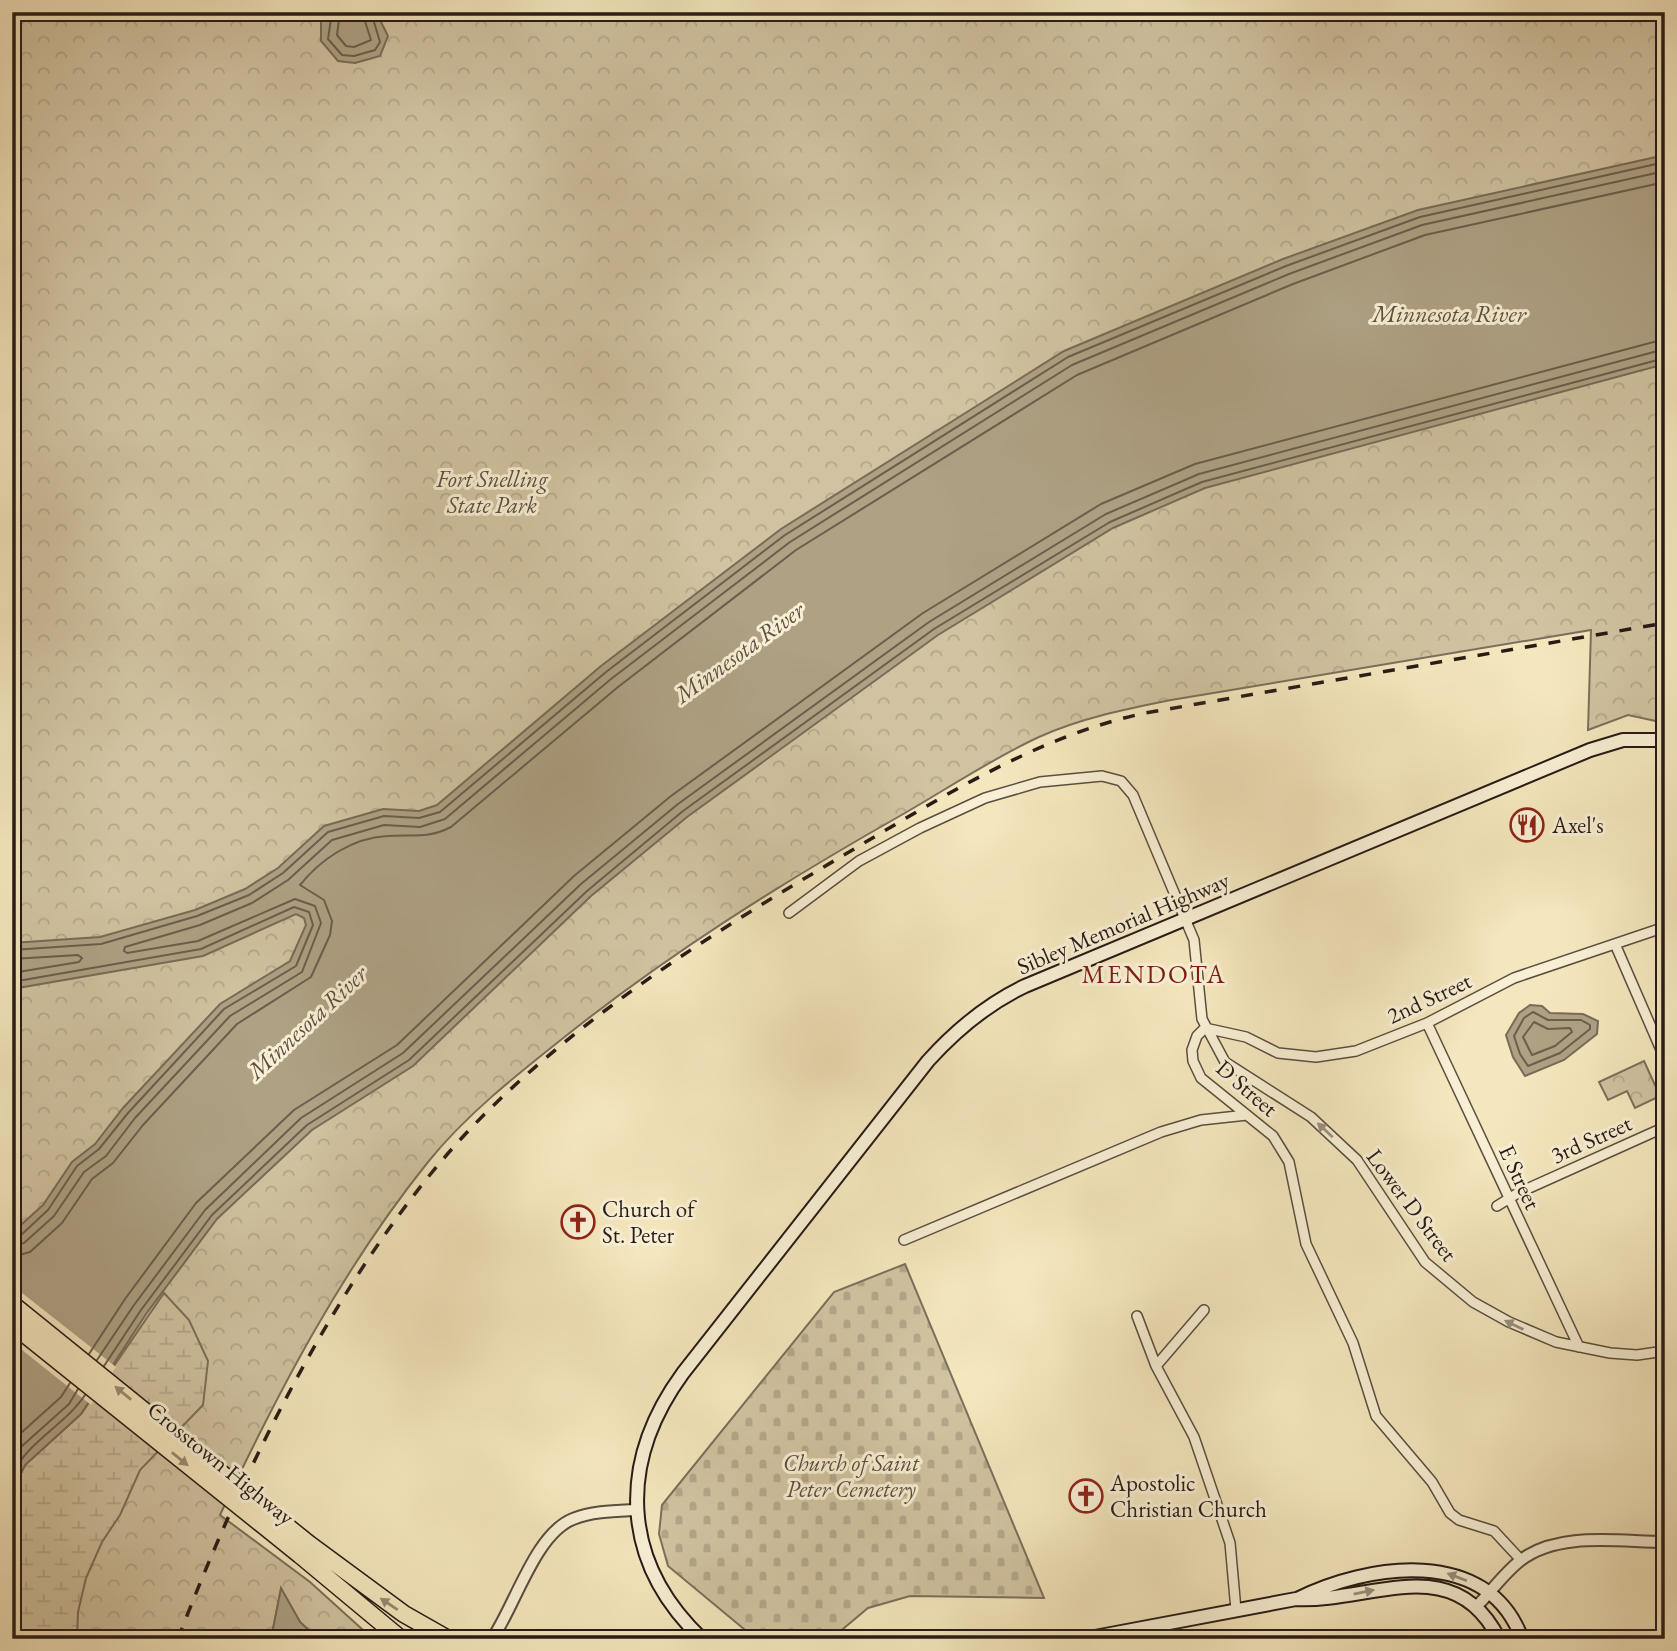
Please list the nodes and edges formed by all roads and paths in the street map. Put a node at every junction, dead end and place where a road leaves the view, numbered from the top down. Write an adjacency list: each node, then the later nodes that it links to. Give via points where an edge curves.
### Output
1 (1665, 740): 3 (main road, Sibley Memorial Highway, via 1623,740 1590,750)
2 (789, 913): 3 (street, via 859,861 985,798 1040,782 1102,776 1121,781 1133,794)
3 (1186, 918): 7 (street, via 1194,940); 21 (main road, Sibley Memorial Highway, via 1013,992 979,1013 942,1046 669,1392 642,1452)
4 (1665, 927): 5 (street, 2nd Street)
5 (1615, 944): 6 (street, 2nd Street, via 1514,978); 8 (street)
6 (1427, 1023): 7 (street, 2nd Street, via 1356,1051 1316,1057 1278,1053 1246,1037); 11 (street, E Street)
7 (1205, 1028): 9 (street, D Street, via 1192,1050 1194,1061 1202,1077); 18 (street, Lower D Street, one-way to 7, via 1509,1322 1444,1280 1425,1262 1357,1160 1311,1117 1225,1062)
8 (1665, 1059)
9 (1247, 1115): 13 (street, via 1201,1120 1161,1132); 24 (street, D Street, via 1273,1136 1289,1162 1306,1244 1353,1343 1376,1416 1432,1482 1450,1514 1494,1531)
10 (1665, 1128): 11 (street, 3rd Street)
11 (1508, 1199): 12 (street, 3rd Street); 18 (street, E Street)
12 (1497, 1206)
13 (904, 1240)
14 (12, 1304): 23 (highway, one-way to 14, bridge)
15 (1204, 1310): 20 (street)
16 (1137, 1316): 20 (street)
17 (12, 1324): 23 (highway, Crosstown Highway, one-way to 23, bridge)
18 (1579, 1347): 19 (street, Lower D Street, via 1637,1355)
19 (1665, 1351)
20 (1156, 1366): 28 (street, via 1194,1437 1230,1543)
21 (637, 1510): 31 (street, via 580,1516 550,1535); 32 (main road, Sibley Memorial Highway, via 656,1579)
22 (1665, 1542): 24 (street, via 1571,1542 1544,1547)
23 (305, 1550): 29 (highway, Crosstown Highway); 30 (highway, Crosstown Highway, one-way to 23)
24 (1521, 1560): 25 (street)
25 (1489, 1594): 26 (main road, one-way to 26, via 1456,1575 1417,1569 1320,1587); 27 (street); 35 (main road, via 1512,1619)
26 (1296, 1599): 27 (main road, one-way to 27, via 1322,1600 1424,1585 1455,1594); 28 (main road)
27 (1476, 1607): 34 (main road)
28 (1236, 1610): 33 (main road)
29 (401, 1639)
30 (448, 1639)
31 (492, 1639)
32 (702, 1639)
33 (1084, 1639)
34 (1499, 1639)
35 (1522, 1639)

